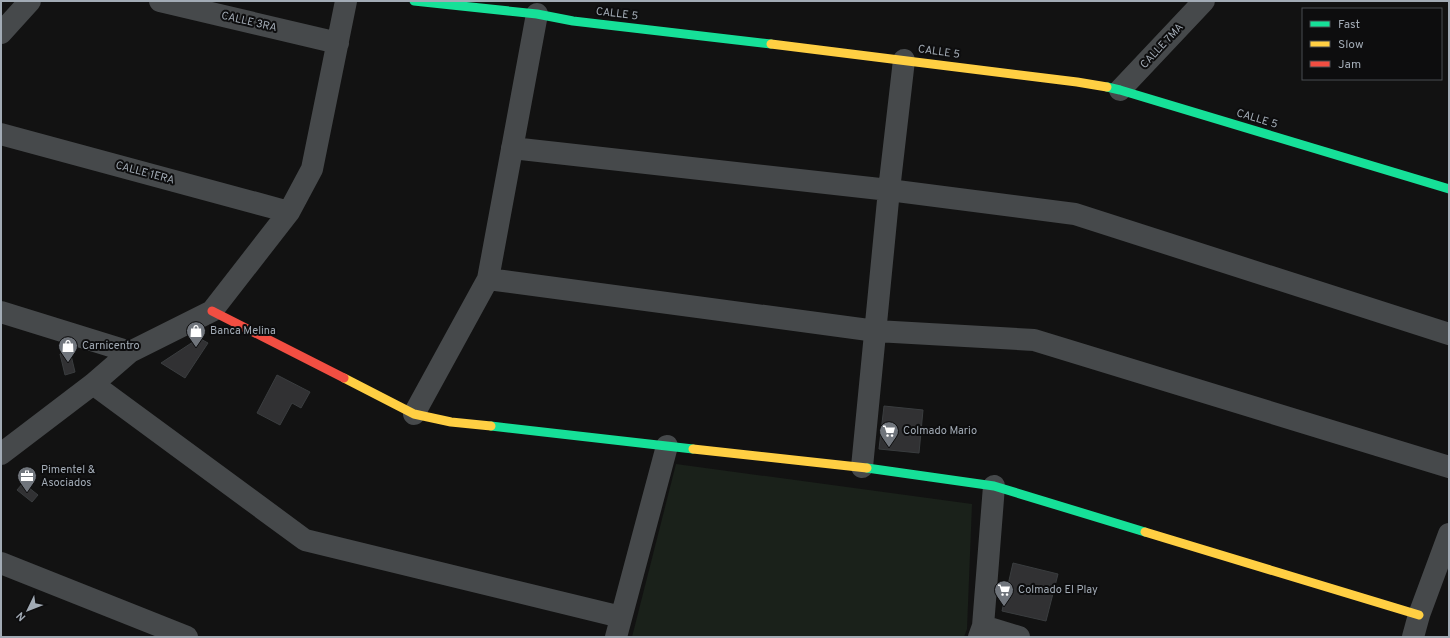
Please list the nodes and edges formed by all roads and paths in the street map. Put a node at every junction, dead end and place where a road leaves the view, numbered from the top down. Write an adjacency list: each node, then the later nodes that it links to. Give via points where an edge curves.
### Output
1 (30, 1): 7 (street)
2 (160, 1): 8 (street, CALLE 3RA)
3 (346, 1): 8 (street)
4 (414, 1): 6 (street, CALLE 5)
5 (1204, 1): 10 (street, CALLE 7MA)
6 (538, 14): 9 (street, CALLE 5, via 573,21); 12 (street)
7 (1, 33)
8 (338, 43): 15 (street, via 312,169)
9 (904, 60): 10 (street, CALLE 5, via 1077,82); 14 (street)
10 (1120, 90): 13 (street, CALLE 5)
11 (1, 134): 15 (street, CALLE 1ERA)
12 (512, 148): 14 (street); 16 (street)
13 (1449, 189)
14 (889, 190): 19 (street); 20 (street, via 1074,214)
15 (289, 212): 17 (street)
16 (488, 279): 19 (street); 23 (street)
17 (212, 311): 21 (street); 23 (street)
18 (1, 312): 21 (street)
19 (876, 330): 26 (street); 27 (street, via 1034,340)
20 (1449, 334)
21 (130, 352): 22 (street)
22 (93, 384): 25 (street); 32 (street, via 305,540)
23 (414, 414): 24 (street, via 452,422)
24 (667, 446): 26 (street); 32 (street)
25 (1, 454)
26 (862, 466): 28 (street)
27 (1449, 467)
28 (994, 486): 31 (street); 33 (street)
29 (1449, 534): 31 (street)
30 (1, 563): 34 (street)
31 (1420, 615): 36 (street)
32 (618, 627)
33 (981, 632): 35 (street)
34 (187, 637)
35 (1019, 637)
36 (1413, 637)

